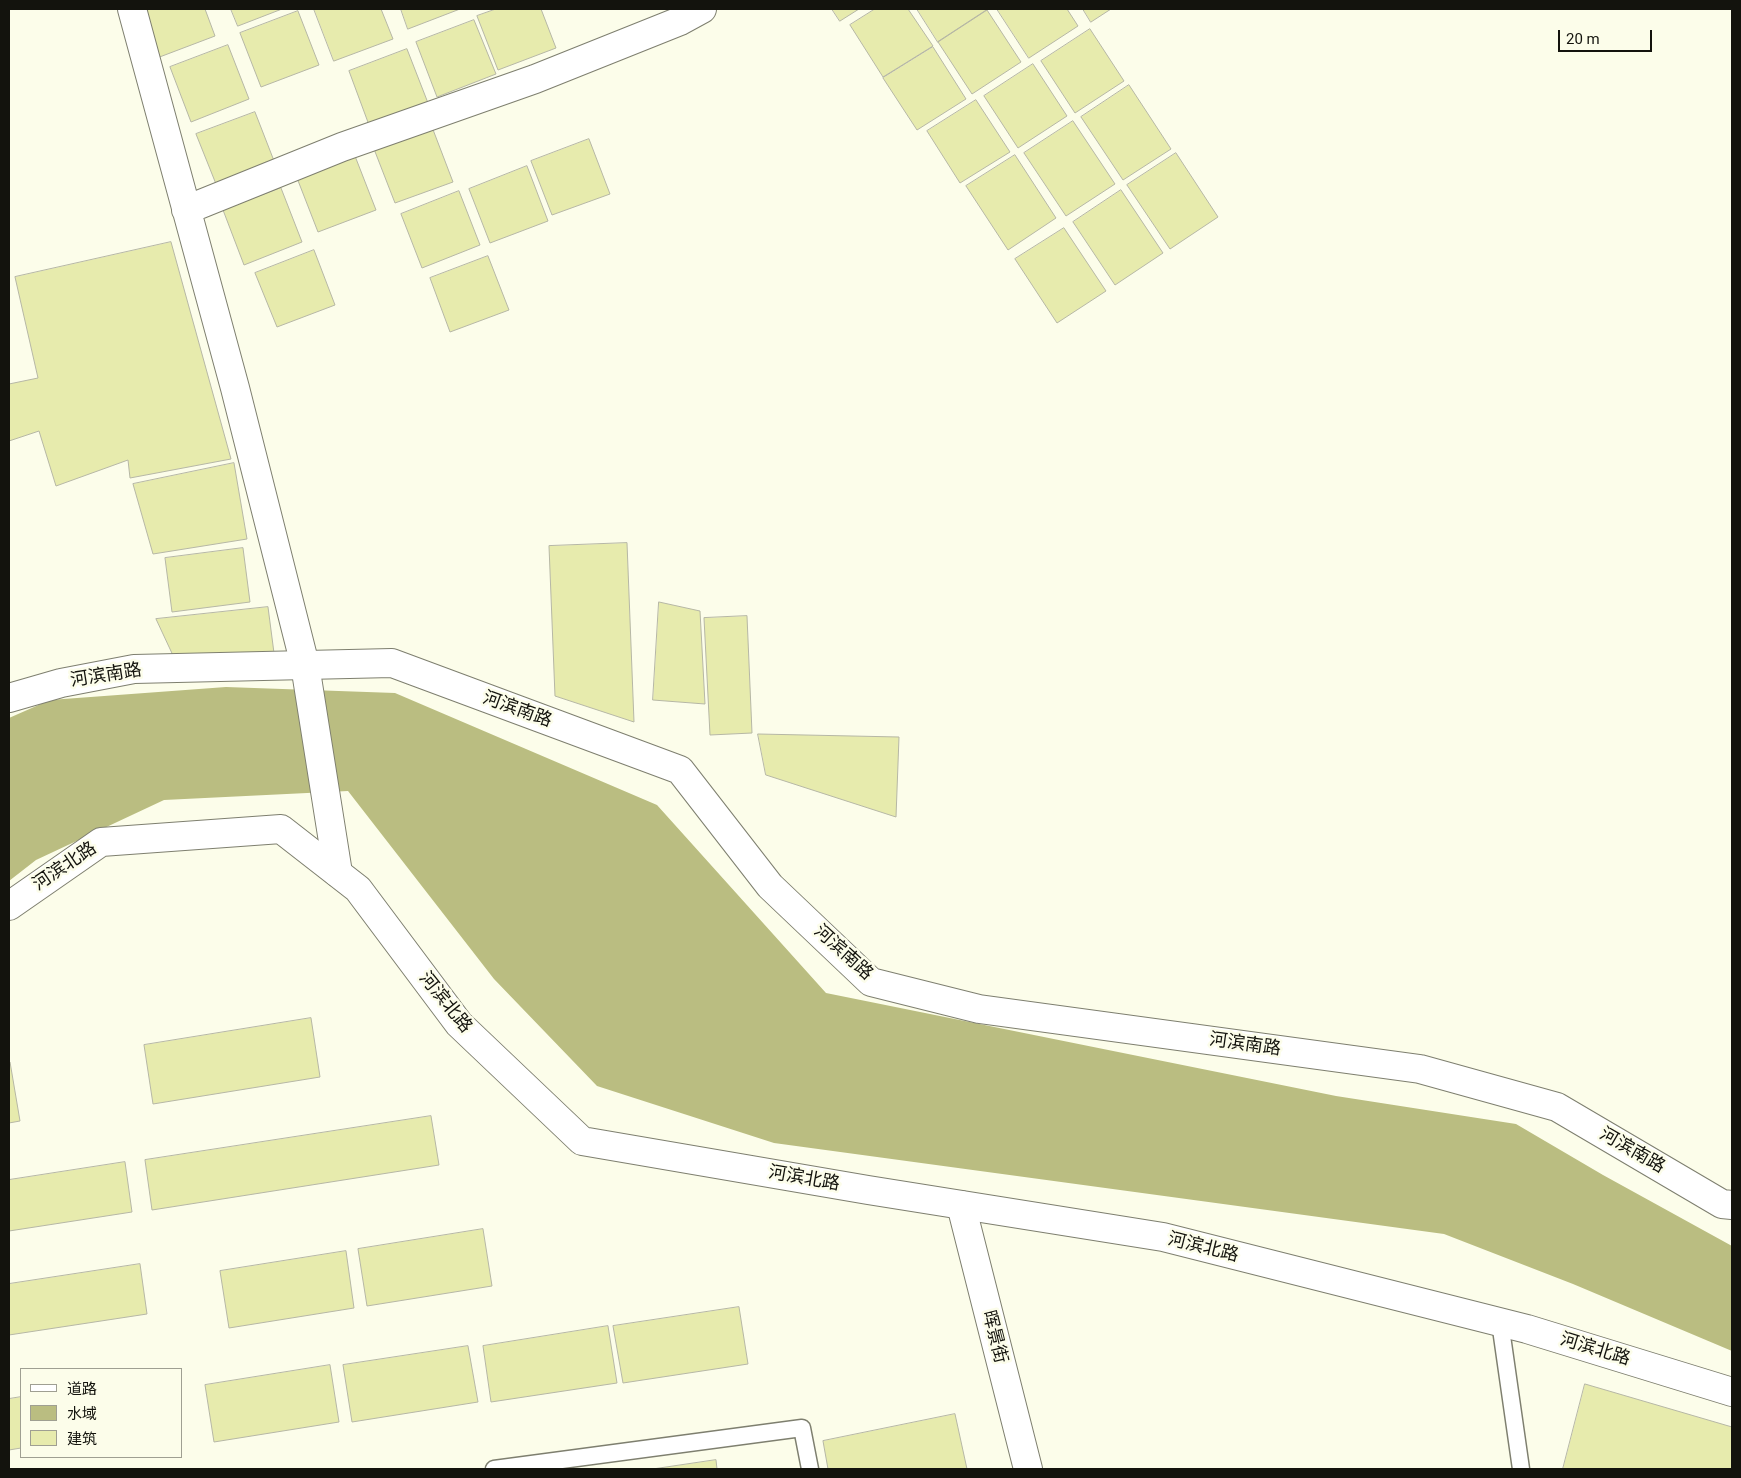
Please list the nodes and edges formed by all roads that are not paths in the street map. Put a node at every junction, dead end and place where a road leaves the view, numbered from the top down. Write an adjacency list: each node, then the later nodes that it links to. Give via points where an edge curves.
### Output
1 (132, 9): 3 (street)
2 (702, 9): 3 (street, via 680,21 535,79 342,147)
3 (186, 210): 4 (street)
4 (305, 665): 5 (street, 河滨南路, via 134,669 61,683); 6 (street); 9 (street, 河滨南路, via 392,663 680,770 770,886 871,982 979,1009 1420,1069 1557,1107 1722,1204)
5 (9, 698)
6 (338, 873): 7 (street, 河滨北路, via 281,829 101,842); 8 (street, 河滨北路, via 358,889 459,1024 582,1141)
7 (9, 906)
8 (961, 1205): 10 (street, 河滨北路, via 1163,1238); 14 (street, 晖景街)
9 (1732, 1206)
10 (1500, 1322): 11 (street, 河滨北路); 15 (lane)
11 (1732, 1392)
12 (494, 1469): 13 (lane, via 802,1428)
13 (810, 1469)
14 (1028, 1469)
15 (1521, 1469)

